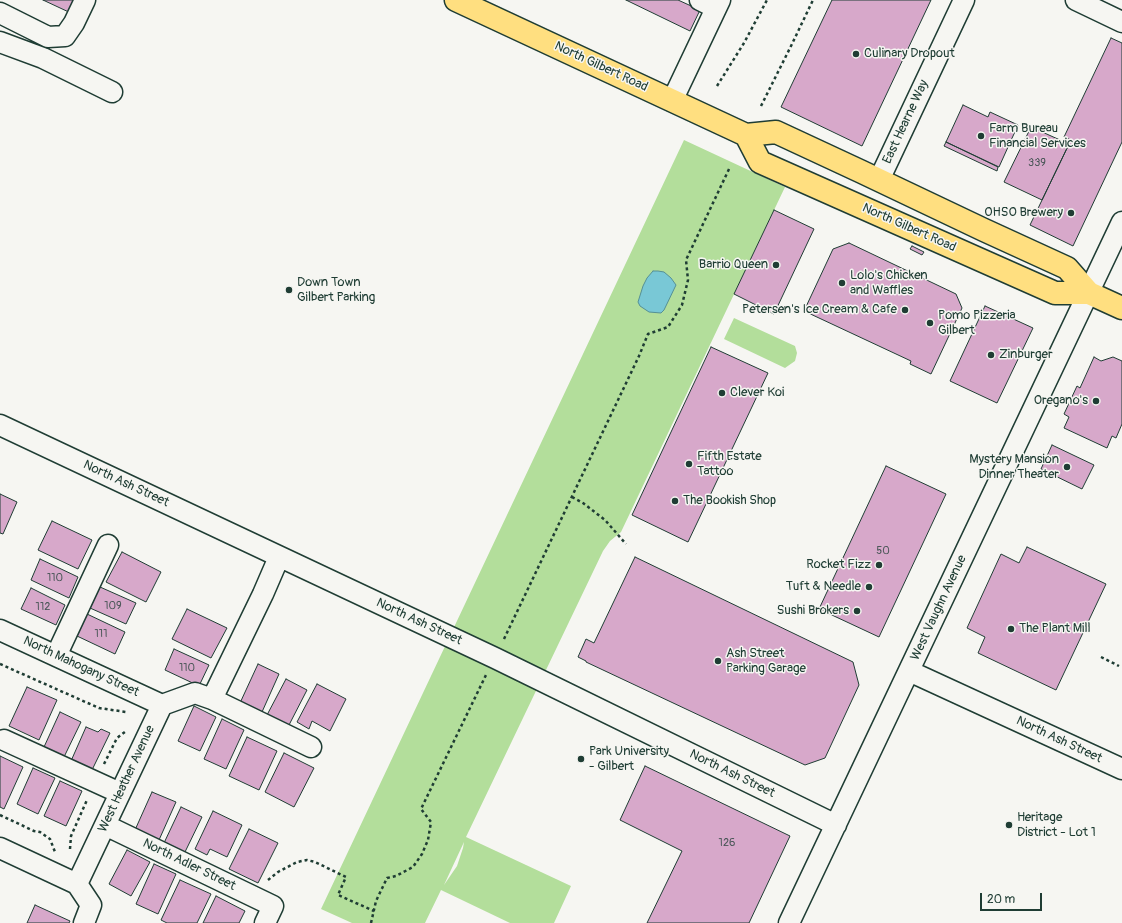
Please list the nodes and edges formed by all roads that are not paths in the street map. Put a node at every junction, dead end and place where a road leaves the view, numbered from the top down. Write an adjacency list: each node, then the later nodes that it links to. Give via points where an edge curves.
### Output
1 (85, 0): 6 (street, via 65,36 48,37)
2 (456, 0): 10 (main road, North Gilbert Road)
3 (964, 0): 12 (street, East Hearne Way)
4 (1076, 0): 7 (street)
5 (712, 2): 10 (street)
6 (0, 13)
7 (1122, 22)
8 (0, 42): 9 (street, via 43,58)
9 (112, 92)
10 (672, 101): 11 (main road, North Gilbert Road)
11 (746, 135): 12 (main road, North Gilbert Road, via 776,132); 14 (main road, North Gilbert Road, via 760,162 1055,293)
12 (879, 180): 14 (main road, North Gilbert Road, via 1067,268)
13 (1122, 222): 14 (street, West Vaughn Avenue)
14 (1089, 293): 15 (main road, North Gilbert Road); 21 (street, West Vaughn Avenue)
15 (1122, 308)
16 (0, 425): 18 (street, North Ash Street)
17 (108, 545): 20 (street)
18 (279, 557): 22 (street, via 263,594); 29 (street, North Ash Street, via 495,658)
19 (0, 630): 20 (street, North Mahogany Street)
20 (56, 656): 23 (street, North Mahogany Street)
21 (909, 671): 26 (street, North Ash Street); 29 (street, West Vaughn Avenue)
22 (204, 696): 23 (street); 25 (street)
23 (162, 705): 27 (street, West Heather Avenue)
24 (4, 740): 27 (street)
25 (311, 747)
26 (1122, 769)
27 (120, 794): 28 (street, West Heather Avenue)
28 (105, 825): 31 (street, West Heather Avenue); 32 (street, North Adler Street)
29 (836, 825): 34 (street, West Vaughn Avenue)
30 (0, 848): 31 (street)
31 (77, 884): 33 (street, via 91,905)
32 (265, 909)
33 (84, 923)
34 (789, 923)

